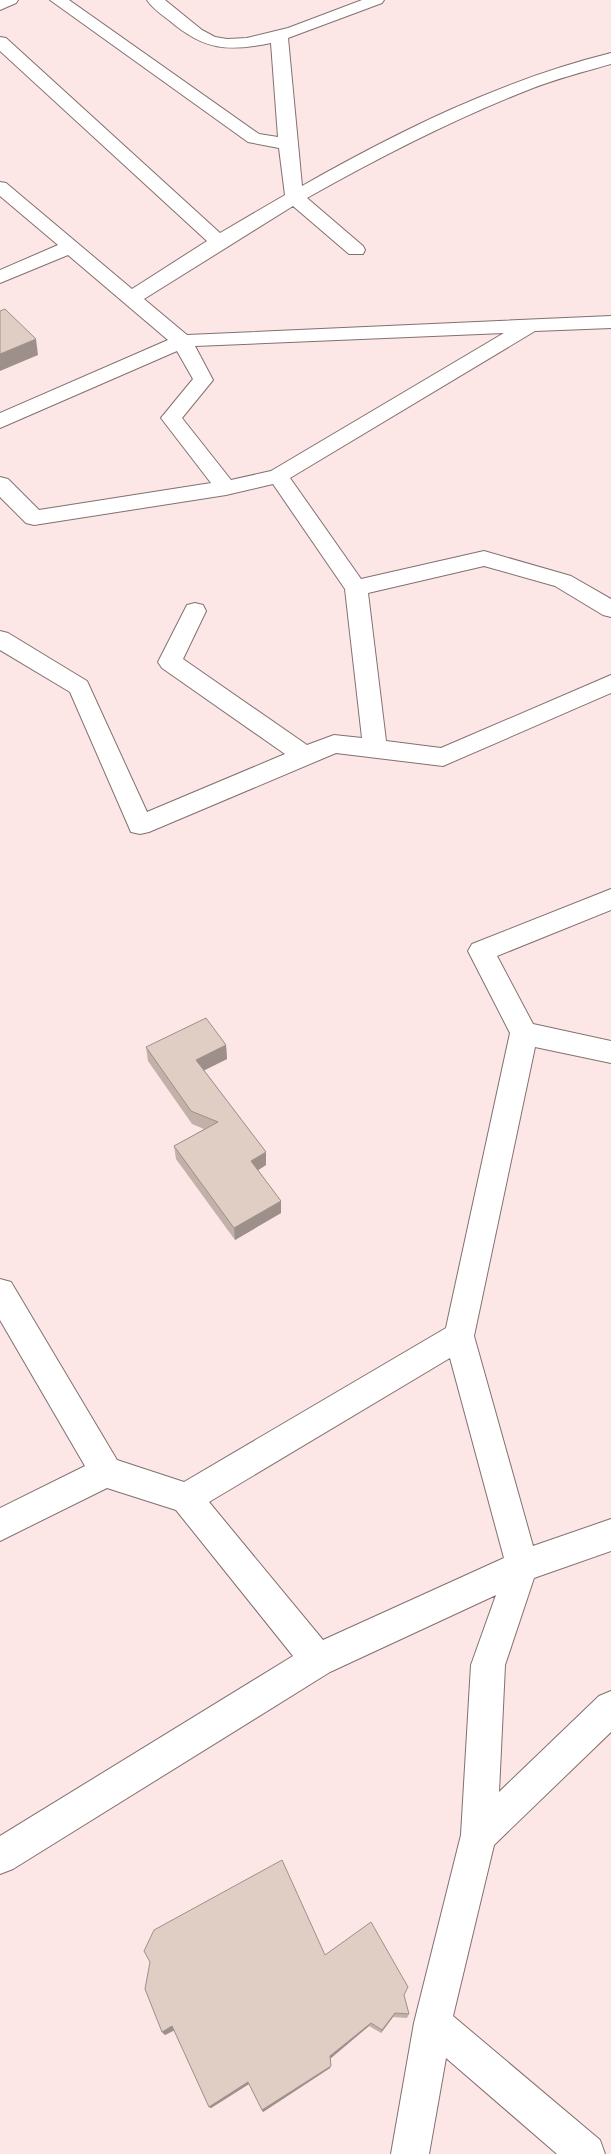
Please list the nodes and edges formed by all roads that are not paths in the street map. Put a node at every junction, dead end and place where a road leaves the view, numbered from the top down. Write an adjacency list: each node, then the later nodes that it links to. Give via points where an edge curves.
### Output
1 (10, 0): 5 (street)
2 (58, 0): 9 (street, via 254,138)
3 (155, 0): 6 (street, via 195,33 211,41 229,45)
4 (376, 0): 6 (street)
5 (0, 5)
6 (280, 36): 9 (street)
7 (0, 42): 12 (street)
8 (611, 58): 11 (street, via 512,90 430,126)
9 (287, 144): 11 (street)
10 (0, 187): 13 (street)
11 (294, 197): 12 (street); 14 (street)
12 (218, 241): 16 (street)
13 (72, 246): 15 (street); 16 (street)
14 (356, 250)
15 (0, 277)
16 (132, 298): 19 (street)
17 (611, 322): 18 (street)
18 (530, 326): 19 (street); 21 (street)
19 (182, 342): 20 (street); 23 (street, via 203,380 171,418)
20 (0, 421)
21 (278, 476): 23 (street); 24 (street)
22 (0, 484): 23 (street, via 34,518)
23 (226, 488)
24 (356, 588): 25 (street, via 484,558 563,580); 29 (street)
25 (611, 609)
26 (195, 611): 30 (street, via 170,662)
27 (0, 639): 30 (street, via 79,687 140,826)
28 (611, 683): 29 (street, via 443,757)
29 (376, 749): 30 (street, via 334,744)
30 (305, 756)
31 (611, 900): 32 (street, via 481,951)
32 (524, 1033): 33 (street); 35 (street)
33 (611, 1052)
34 (0, 1292): 36 (street)
35 (459, 1336): 37 (street); 40 (street)
36 (106, 1472): 37 (street); 38 (street)
37 (186, 1498): 41 (street)
38 (0, 1525)
39 (611, 1535): 40 (street)
40 (522, 1566): 41 (street); 43 (street, via 488,1665)
41 (318, 1660): 44 (street)
42 (611, 1708): 43 (street)
43 (479, 1835): 45 (street)
44 (0, 1856)
45 (433, 2023): 46 (street); 47 (street)
46 (410, 2154)
47 (586, 2154)

